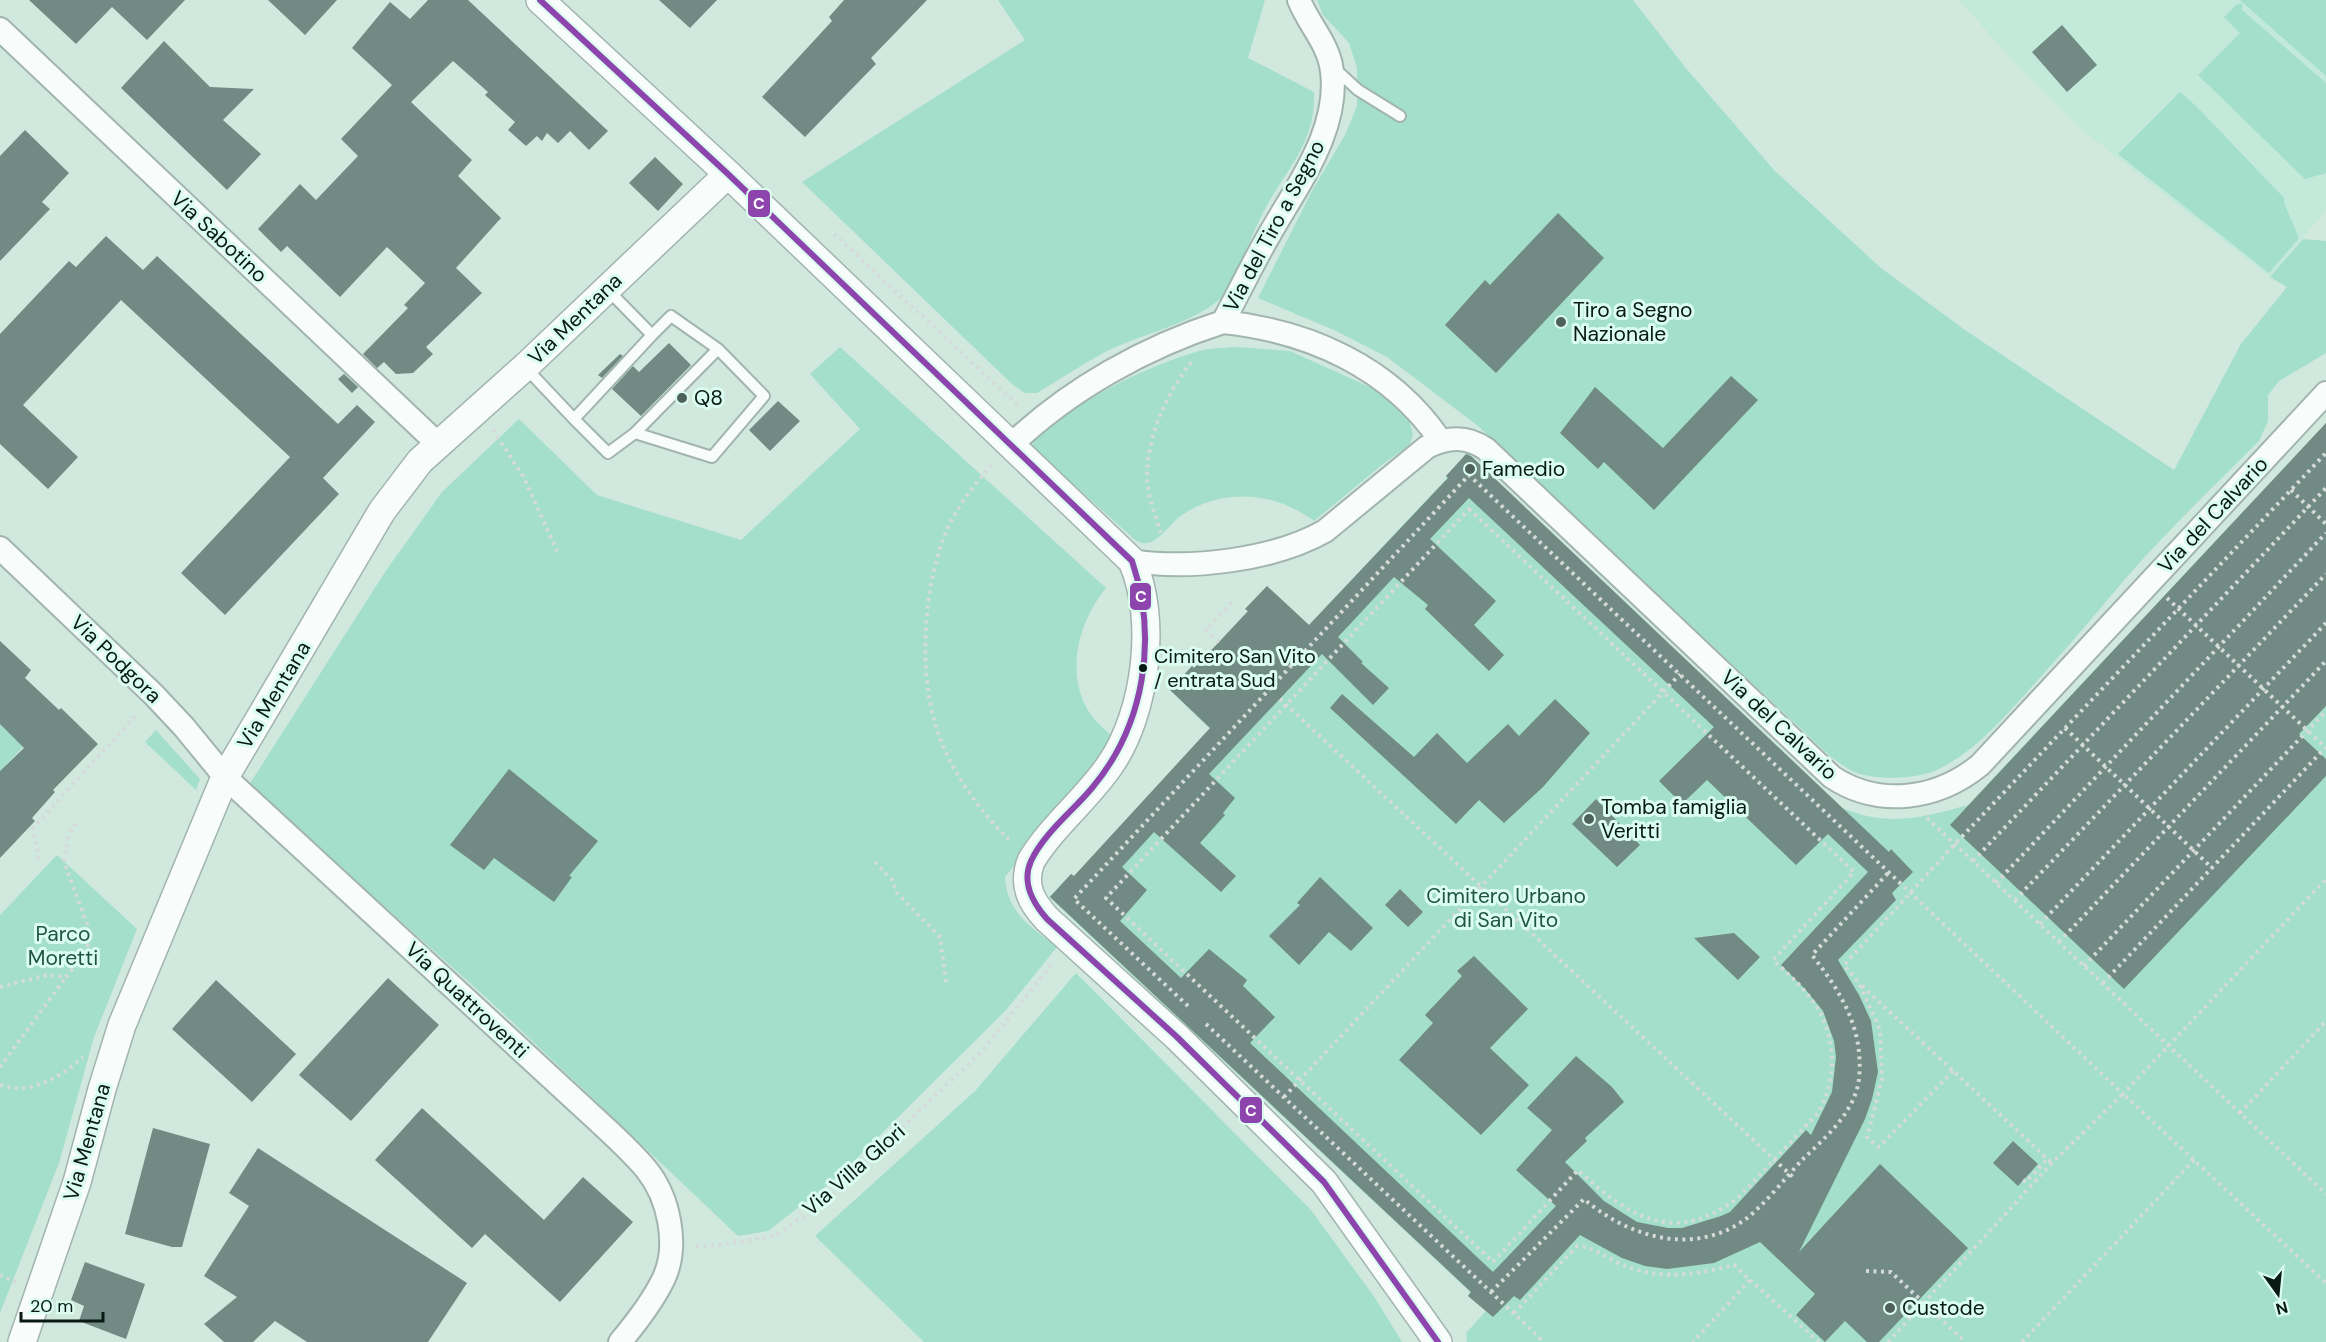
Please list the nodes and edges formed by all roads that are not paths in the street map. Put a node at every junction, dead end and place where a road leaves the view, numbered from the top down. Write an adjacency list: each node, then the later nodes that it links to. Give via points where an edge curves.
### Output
1 (540, 0): 6 (street)
2 (1299, 0): 4 (street, Via del Tiro a Segno, via 1326,48)
3 (0, 29): 16 (street, Via Sabotino)
4 (1331, 66): 5 (lane, via 1358,90); 8 (street, Via del Tiro a Segno, via 1331,102 1313,159)
5 (1400, 116)
6 (728, 174): 7 (street, Via Mentana); 17 (street)
7 (607, 288): 9 (lane); 11 (street, Via Mentana)
8 (1223, 322): 15 (street, via 1275,330 1349,358 1383,379 1416,409); 17 (street, Via del Tiro a Segno, via 1140,355 1036,421)
9 (652, 335): 10 (lane, via 671,316); 13 (lane)
10 (718, 349): 14 (lane); 14 (lane, via 764,396 712,457)
11 (525, 367): 13 (lane); 16 (street, Via Mentana)
12 (2326, 393): 15 (street, Via del Calvario, via 1980,765 1948,786 1907,796 1861,792 1832,777 1486,449 1467,439)
13 (574, 419): 14 (lane, via 608,453)
14 (635, 433)
15 (1440, 441): 19 (street, via 1427,447 1325,531 1306,542 1216,561 1171,565)
16 (439, 445): 20 (street, Via Mentana, via 408,474 382,511)
17 (1011, 445): 19 (street)
18 (0, 548): 20 (street, Via Podgora, via 154,695)
19 (1132, 561): 23 (street, via 1144,594 1146,621 1145,652 1133,713 1111,765 1031,861 1027,877 1029,895 1037,908 1177,1037 1324,1182)
20 (225, 777): 21 (street, Via Mentana, via 122,1025 78,1182); 22 (street, Via Quattroventi, via 648,1171 663,1200 671,1247 664,1276)
21 (22, 1342)
22 (620, 1342)
23 (1438, 1342)

